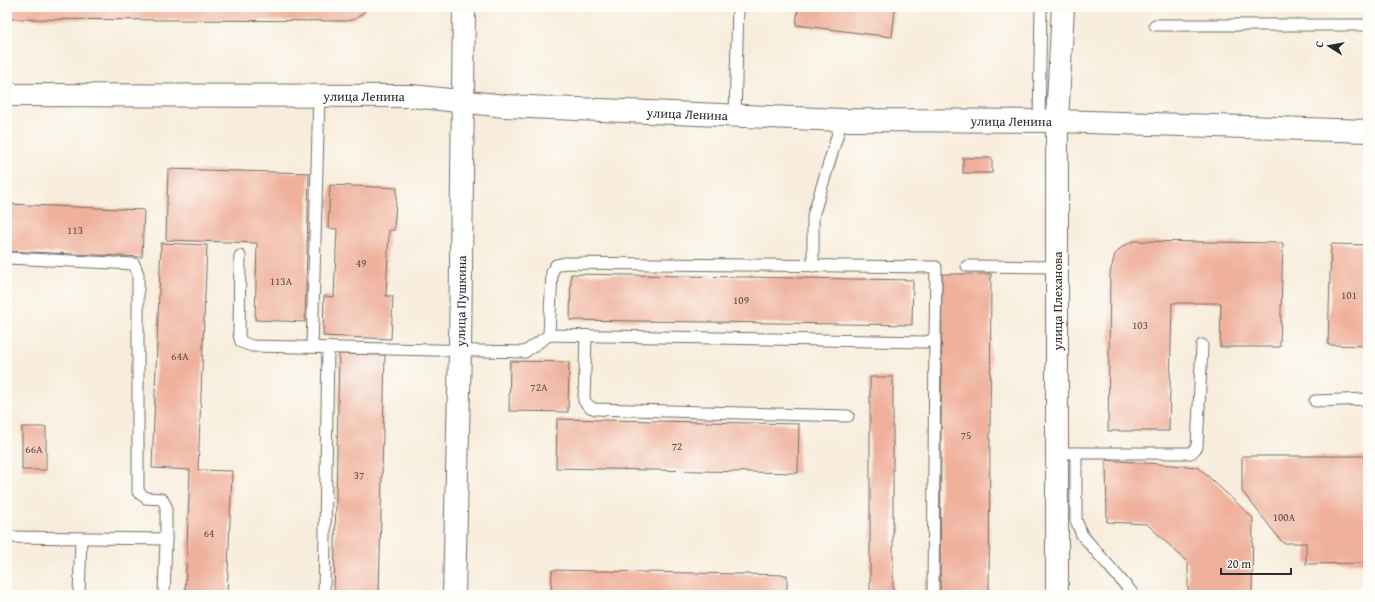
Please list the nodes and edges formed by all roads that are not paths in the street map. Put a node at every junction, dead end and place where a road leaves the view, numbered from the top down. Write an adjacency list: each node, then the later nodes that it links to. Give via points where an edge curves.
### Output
1 (464, 7): 9 (main road, улица Пушкина)
2 (738, 7): 10 (lane)
3 (1041, 7): 12 (lane)
4 (1063, 7): 12 (main road, улица Плеханова)
5 (1155, 25): 6 (lane)
6 (1368, 26)
7 (7, 94): 8 (main road, улица Ленина)
8 (319, 96): 9 (main road, улица Ленина, via 412,96); 23 (lane)
9 (463, 102): 10 (main road, улица Ленина); 25 (main road, улица Пушкина)
10 (735, 115): 11 (main road, улица Ленина)
11 (842, 120): 12 (main road, улица Ленина); 16 (lane, via 813,216)
12 (1048, 122): 13 (main road, улица Ленина); 18 (main road, улица Плеханова)
13 (1368, 131)
14 (240, 256): 23 (lane, via 239,335 242,342 252,346)
15 (7, 258): 32 (lane, via 134,264 138,274 138,492 146,498 162,499 164,502)
16 (813, 266): 19 (lane, via 565,263 556,265 552,272); 20 (lane, via 936,267)
17 (967, 266): 18 (lane)
18 (1057, 267): 29 (main road, улица Плеханова)
19 (549, 335): 21 (lane); 25 (lane, via 525,352)
20 (935, 335): 21 (lane, via 932,340 925,342); 37 (lane)
21 (586, 336): 28 (lane, via 584,401 595,409)
22 (1202, 345): 29 (lane, via 1197,447 1191,453)
23 (312, 347): 24 (lane)
24 (328, 347): 25 (lane); 35 (lane)
25 (460, 350): 36 (main road, улица Пушкина)
26 (1368, 399): 27 (lane)
27 (1315, 401)
28 (848, 416)
29 (1066, 453): 38 (main road, улица Плеханова); 39 (lane, via 1076,520 1082,535)
30 (7, 537): 31 (lane)
31 (81, 538): 32 (lane); 33 (lane)
32 (166, 539): 34 (lane)
33 (79, 595)
34 (164, 595)
35 (324, 595)
36 (454, 595)
37 (933, 595)
38 (1057, 595)
39 (1134, 595)

